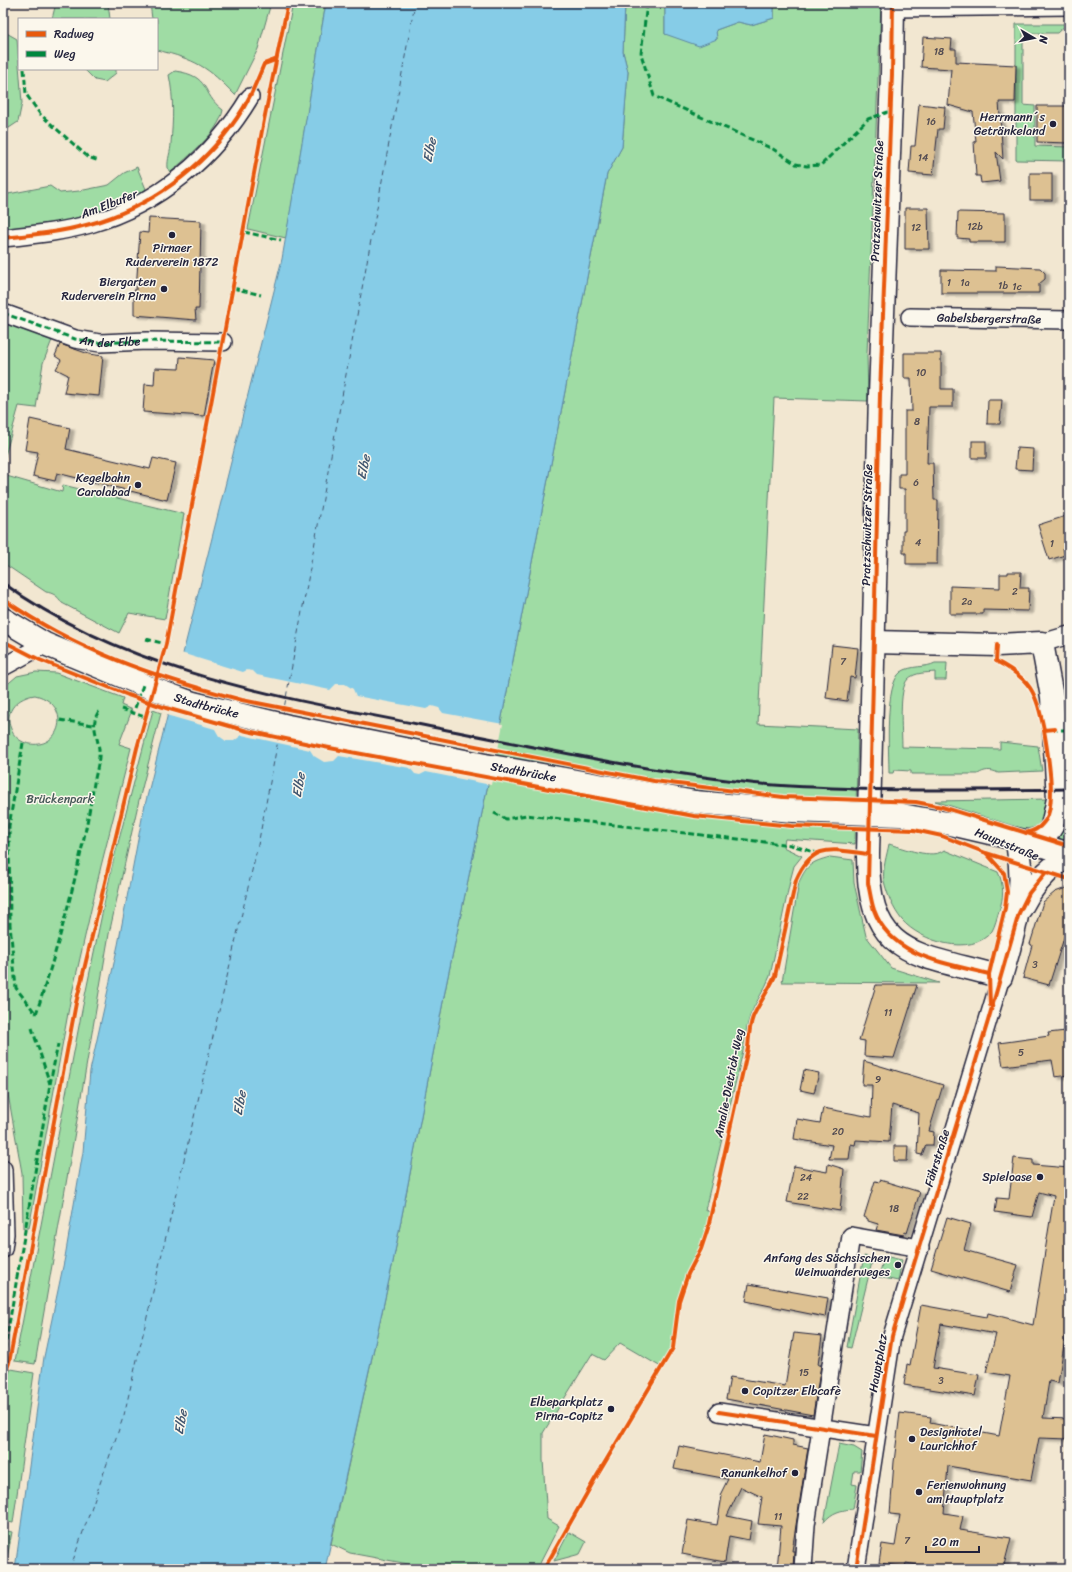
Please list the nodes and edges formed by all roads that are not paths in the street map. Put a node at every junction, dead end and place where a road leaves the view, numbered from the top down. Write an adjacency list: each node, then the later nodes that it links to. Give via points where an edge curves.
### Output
1 (893, 5): 2 (street); 11 (street, Pratzschwitzer Straße)
2 (1069, 6)
3 (250, 97): 4 (street, Am Elbufer, via 224,136 208,154 167,188 132,209 90,224 43,234)
4 (3, 238)
5 (3, 313): 8 (street, An der Elbe, via 75,339 100,343)
6 (910, 317): 7 (street, Gabelsbergerstraße)
7 (1069, 320)
8 (223, 342)
9 (3, 619): 13 (street, Stadtbrücke)
10 (1069, 635): 12 (street)
11 (874, 642): 12 (street, via 997,645); 19 (street, Pratzschwitzer Straße, via 868,868 868,883 874,910 893,939 910,951)
12 (1042, 643): 16 (street, via 1052,697 1058,804 1048,834)
13 (45, 644): 14 (street); 15 (street, Stadtbrücke, bridge, via 193,703 288,726 643,794 739,807 901,815)
14 (3, 667)
15 (969, 829): 16 (street, Hauptstraße)
16 (1027, 847): 17 (street, Hauptstraße); 18 (street, via 1021,871)
17 (1065, 862): 18 (street, via 1038,880 1028,893)
18 (1019, 913): 19 (street)
19 (1001, 977): 21 (street, Fährstraße)
20 (3, 1169): 22 (street)
21 (920, 1248): 24 (street, via 851,1236); 25 (street, Hauptplatz, via 892,1336)
22 (3, 1249)
23 (719, 1412): 24 (street)
24 (822, 1428): 25 (street); 26 (street, via 806,1525)
25 (876, 1436): 27 (street, Hauptplatz)
26 (803, 1569)
27 (856, 1569)

